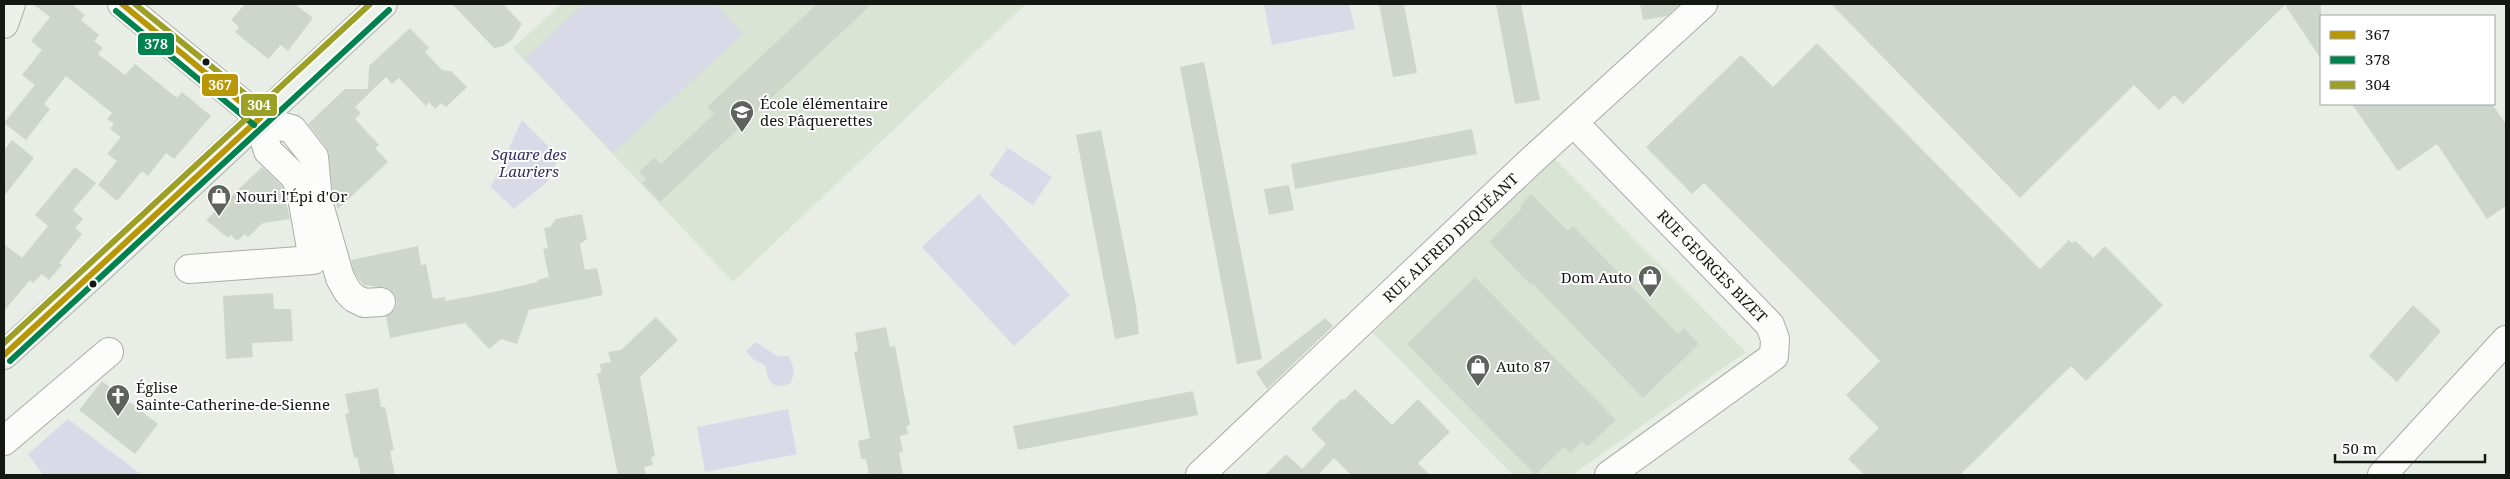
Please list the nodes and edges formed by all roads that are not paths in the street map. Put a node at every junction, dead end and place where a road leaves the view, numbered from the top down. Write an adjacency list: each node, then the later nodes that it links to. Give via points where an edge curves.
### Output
1 (12, 4): 5 (main road)
2 (122, 4): 6 (street)
3 (383, 4): 6 (main road)
4 (1703, 4): 7 (street, RUE ALFRED DEQUÉANT)
5 (4, 24)
6 (259, 120): 8 (street, via 268,151 295,177 301,191 313,260); 9 (street, via 292,129 314,157 318,201 340,278 354,298 364,303); 12 (main road)
7 (1574, 123): 14 (street, RUE ALFRED DEQUÉANT); 15 (street, RUE GEORGES BIZET, via 1770,325 1775,339 1774,356)
8 (189, 269)
9 (381, 302)
10 (2506, 340): 16 (street)
11 (109, 352): 13 (street)
12 (4, 354)
13 (4, 441)
14 (1200, 475)
15 (1609, 475)
16 (2382, 475)

